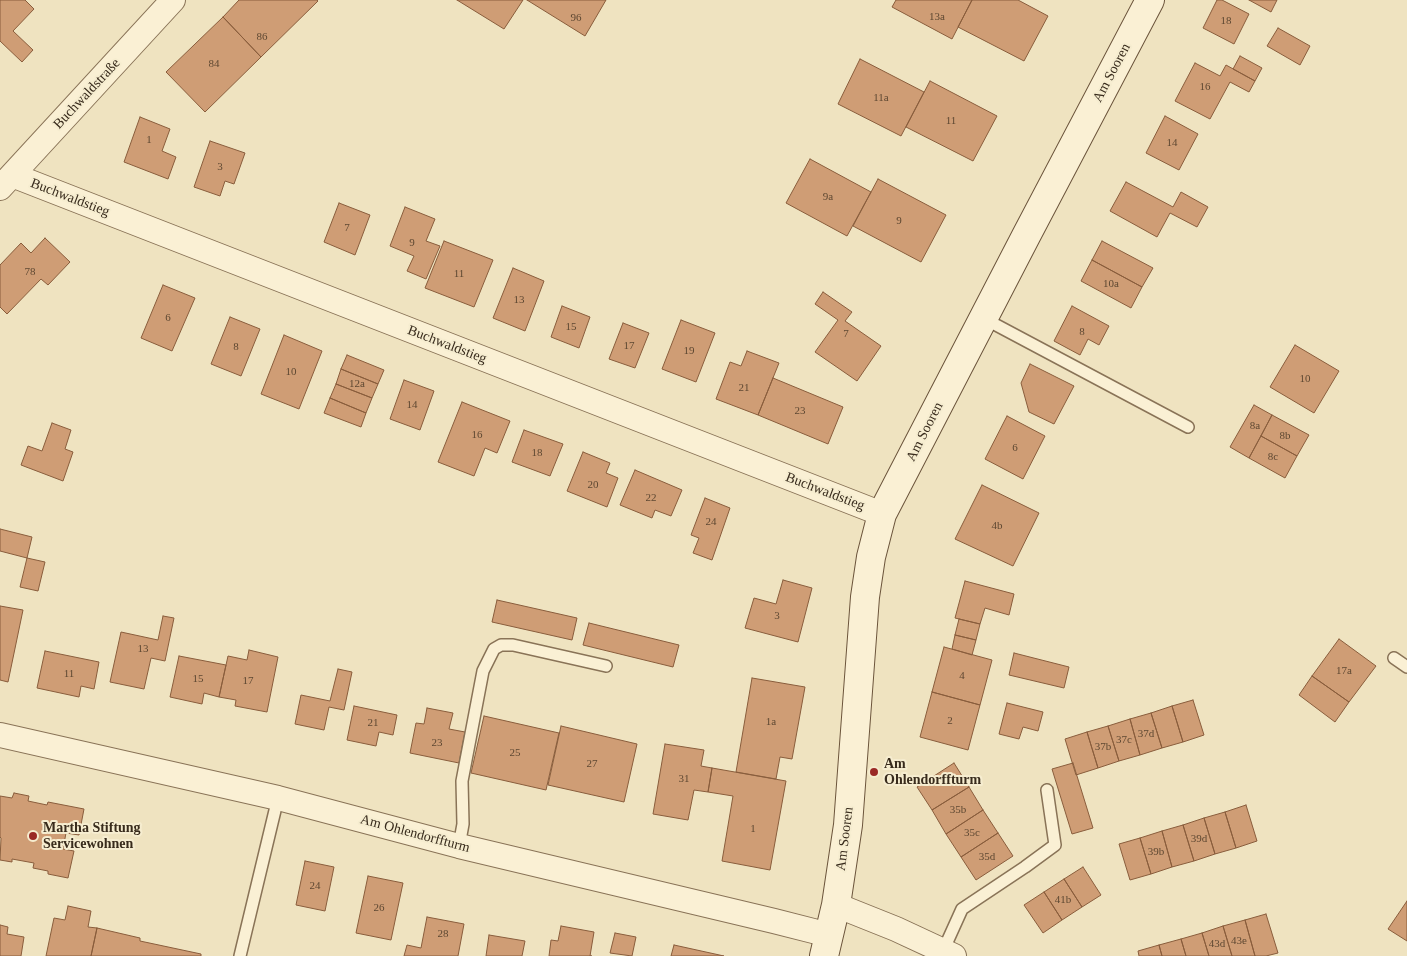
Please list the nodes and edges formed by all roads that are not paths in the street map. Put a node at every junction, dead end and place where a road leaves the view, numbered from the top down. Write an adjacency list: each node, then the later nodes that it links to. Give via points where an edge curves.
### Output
1 (173, 0): 3 (street, Buchwaldstraße)
2 (1150, 0): 4 (street, Am Sooren)
3 (6, 182): 6 (street, Buchwaldstieg)
4 (983, 318): 5 (lane); 6 (street, Am Sooren)
5 (1188, 427)
6 (882, 514): 14 (street, Am Sooren, via 865,596 848,825)
7 (1394, 658): 9 (lane)
8 (606, 666): 13 (lane, via 513,645 494,649 483,670 462,782 463,831)
9 (1407, 667)
10 (0, 735): 12 (street, Am Ohlendorffturm)
11 (1047, 790): 16 (lane, via 1055,845 962,909)
12 (278, 798): 13 (street, Am Ohlendorffturm); 17 (lane)
13 (459, 846): 15 (street, Am Ohlendorffturm, via 774,920)
14 (836, 906): 15 (street, Am Sooren); 16 (street)
15 (827, 946)
16 (948, 954)
17 (240, 956)

